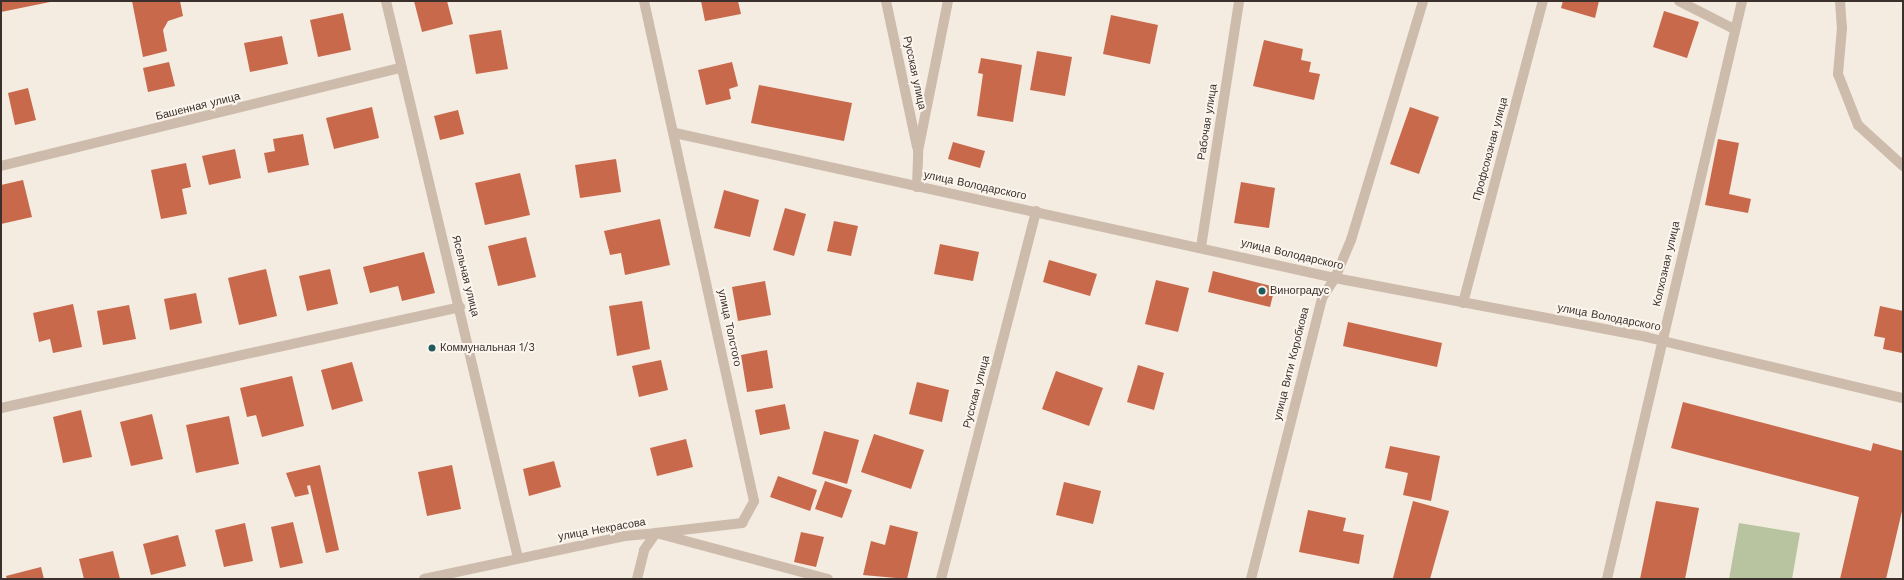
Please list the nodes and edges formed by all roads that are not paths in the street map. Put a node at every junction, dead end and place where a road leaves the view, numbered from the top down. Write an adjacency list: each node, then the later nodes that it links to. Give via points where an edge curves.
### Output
1 (386, 1): 12 (street, Ясельная улица)
2 (644, 1): 13 (street, улица Толстого)
3 (886, 1): 14 (street, Русская улица)
4 (948, 1): 14 (street, Русская улица)
5 (1239, 1): 19 (street, Рабочая улица)
6 (1423, 1): 20 (street, улица Вити Коробкова, via 1351,240)
7 (1543, 1): 21 (street, Профсоюзная улица)
8 (1679, 1): 11 (street)
9 (1742, 1): 11 (street, Колхозная улица)
10 (1840, 1): 16 (street, via 1842,28 1838,74 1858,126)
11 (1734, 29): 23 (street, Колхозная улица)
12 (400, 68): 15 (street, Башенная улица); 22 (street, Ясельная улица)
13 (675, 133): 17 (street, улица Володарского); 26 (street, улица Толстого, via 754,501 742,523)
14 (918, 151): 17 (street, Русская улица)
15 (1, 166)
16 (1903, 166)
17 (917, 187): 18 (street, улица Володарского)
18 (1036, 211): 19 (street, улица Володарского); 31 (street, Русская улица)
19 (1201, 246): 20 (street, улица Володарского)
20 (1335, 278): 21 (street, улица Володарского); 32 (street, улица Вити Коробкова, via 1322,298)
21 (1463, 303): 23 (street, улица Володарского)
22 (460, 307): 25 (street); 27 (street, Ясельная улица)
23 (1662, 340): 24 (street, улица Володарского); 33 (street, Колхозная улица)
24 (1903, 398)
25 (1, 408)
26 (656, 534): 27 (street, улица Некрасова); 29 (street, via 644,550); 30 (street, улица Некрасова)
27 (518, 558): 28 (street, улица Некрасова)
28 (424, 579)
29 (637, 579)
30 (828, 579)
31 (941, 579)
32 (1251, 579)
33 (1607, 579)

